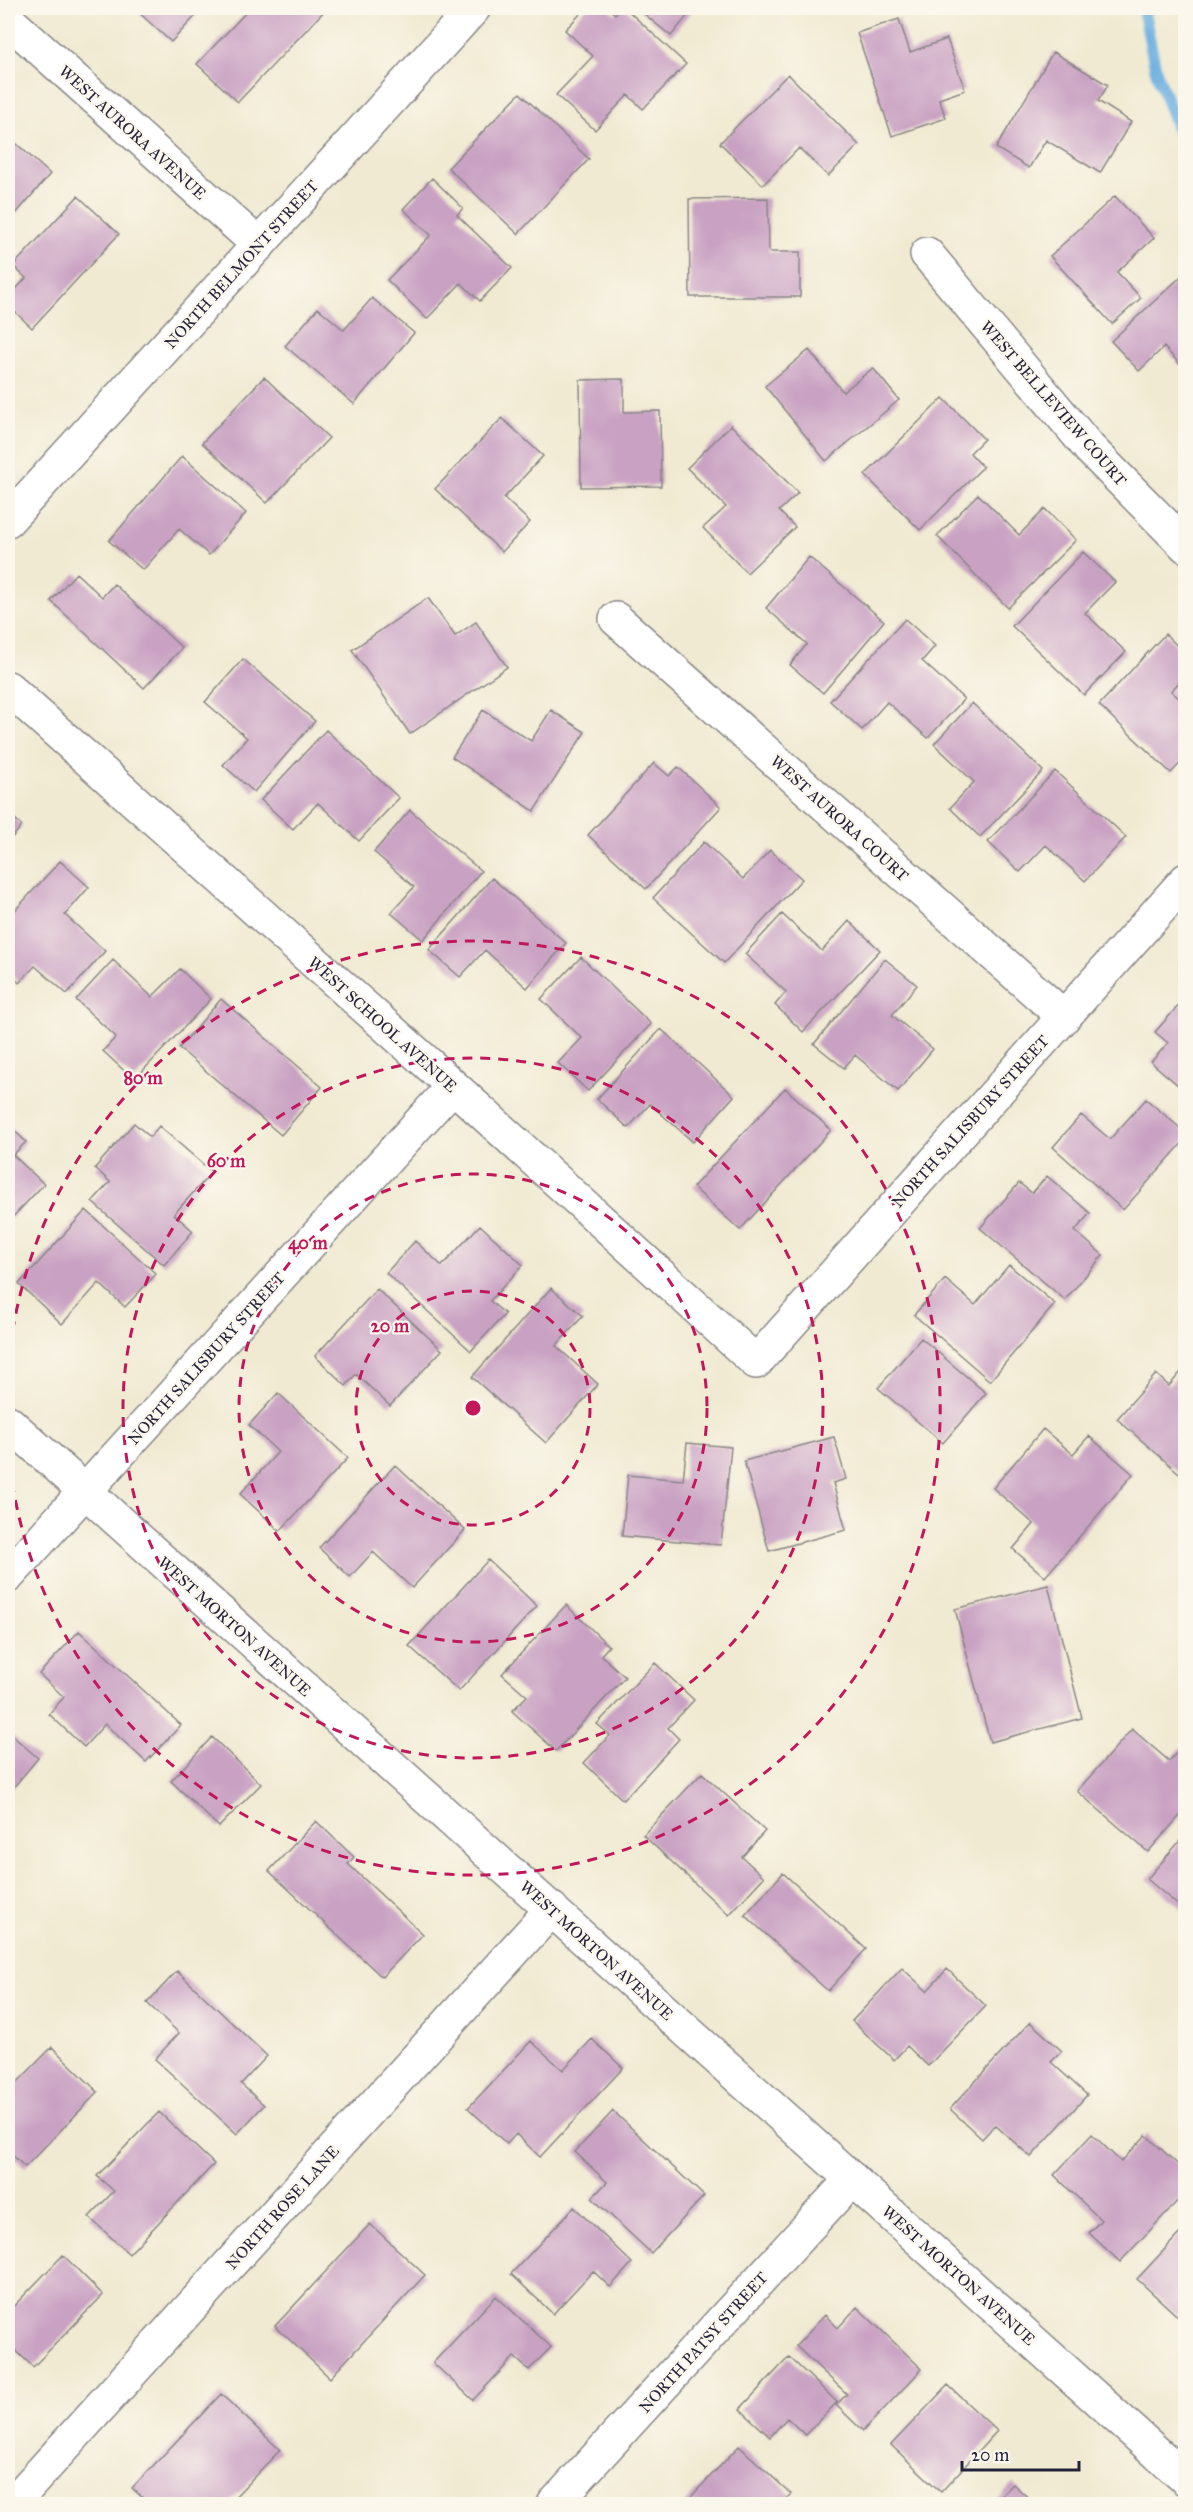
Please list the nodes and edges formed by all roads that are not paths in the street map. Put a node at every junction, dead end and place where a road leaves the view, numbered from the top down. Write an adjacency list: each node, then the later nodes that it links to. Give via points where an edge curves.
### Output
1 (474, 8): 3 (street, NORTH BELMONT STREET)
2 (8, 20): 3 (street, WEST AURORA AVENUE)
3 (259, 245): 5 (street, NORTH BELMONT STREET)
4 (927, 254): 6 (street, WEST BELLEVIEW COURT, via 1090,448)
5 (8, 520)
6 (1185, 546)
7 (616, 619): 10 (street, WEST AURORA COURT)
8 (8, 688): 11 (street, WEST SCHOOL AVENUE)
9 (1185, 880): 10 (street, NORTH SALISBURY STREET)
10 (1064, 1017): 12 (street, NORTH SALISBURY STREET)
11 (453, 1086): 12 (street, WEST SCHOOL AVENUE); 14 (street, NORTH SALISBURY STREET)
12 (756, 1362)
13 (8, 1422): 14 (street, WEST MORTON AVENUE)
14 (84, 1491): 15 (street, NORTH SALISBURY STREET); 16 (street, WEST MORTON AVENUE)
15 (8, 1576)
16 (552, 1909): 17 (street, WEST MORTON AVENUE); 19 (street, NORTH ROSE LANE)
17 (852, 2179): 18 (street, WEST MORTON AVENUE); 20 (street, NORTH PATSY STREET)
18 (1185, 2479)
19 (12, 2505)
20 (554, 2505)

